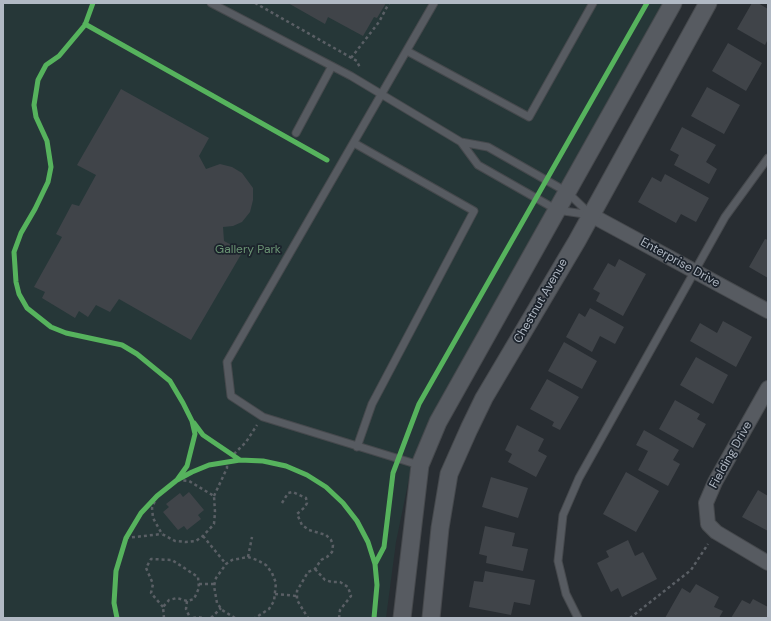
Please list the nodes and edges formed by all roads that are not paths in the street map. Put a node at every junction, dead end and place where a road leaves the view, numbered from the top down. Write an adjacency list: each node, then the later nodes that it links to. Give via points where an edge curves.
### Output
1 (211, 3): 7 (lane)
2 (434, 3): 6 (lane)
3 (593, 3): 6 (lane, via 529,117)
4 (673, 3): 13 (street)
5 (708, 3): 15 (street, Chestnut Avenue)
6 (407, 51): 8 (lane)
7 (332, 66): 8 (lane); 9 (lane)
8 (383, 94): 10 (lane); 11 (lane)
9 (296, 133)
10 (462, 142): 13 (lane, via 488,147); 14 (lane, via 478,165)
11 (354, 143): 19 (lane, via 474,211 372,404); 19 (lane, via 227,362 231,396 263,417)
12 (768, 158): 16 (lane, via 725,216)
13 (566, 192): 14 (street); 15 (lane)
14 (557, 210): 15 (lane); 20 (street, via 460,380 438,422)
15 (591, 215): 16 (street, Enterprise Drive); 23 (street, Chestnut Avenue, via 484,398 449,474 440,528)
16 (694, 271): 17 (street, Enterprise Drive); 24 (lane, via 579,478 563,516 558,561 566,594)
17 (768, 311)
18 (768, 388): 21 (street, Fielding Drive, via 715,482 706,503 712,528)
19 (357, 447): 20 (lane)
20 (420, 465): 22 (street)
21 (768, 563)
22 (402, 618)
23 (431, 618)
24 (578, 618)

